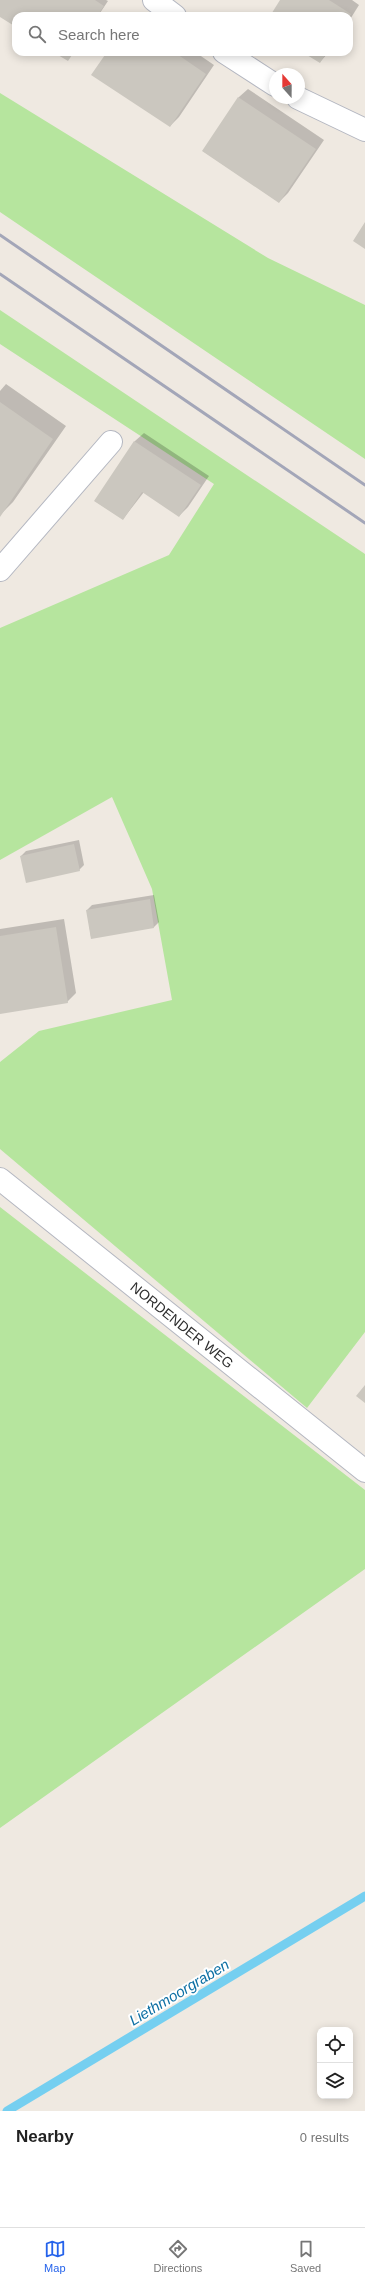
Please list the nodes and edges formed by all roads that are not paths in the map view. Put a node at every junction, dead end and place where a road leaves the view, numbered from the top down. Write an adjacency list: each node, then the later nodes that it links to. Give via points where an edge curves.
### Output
1 (154, 0): 2 (street)
2 (170, 12)
3 (230, 56): 4 (street)
4 (269, 80)
5 (305, 101): 6 (street)
6 (365, 130)
7 (111, 442): 8 (street)
8 (0, 570)
9 (0, 1179): 10 (street, NORDENDER WEG)
10 (365, 1471)

